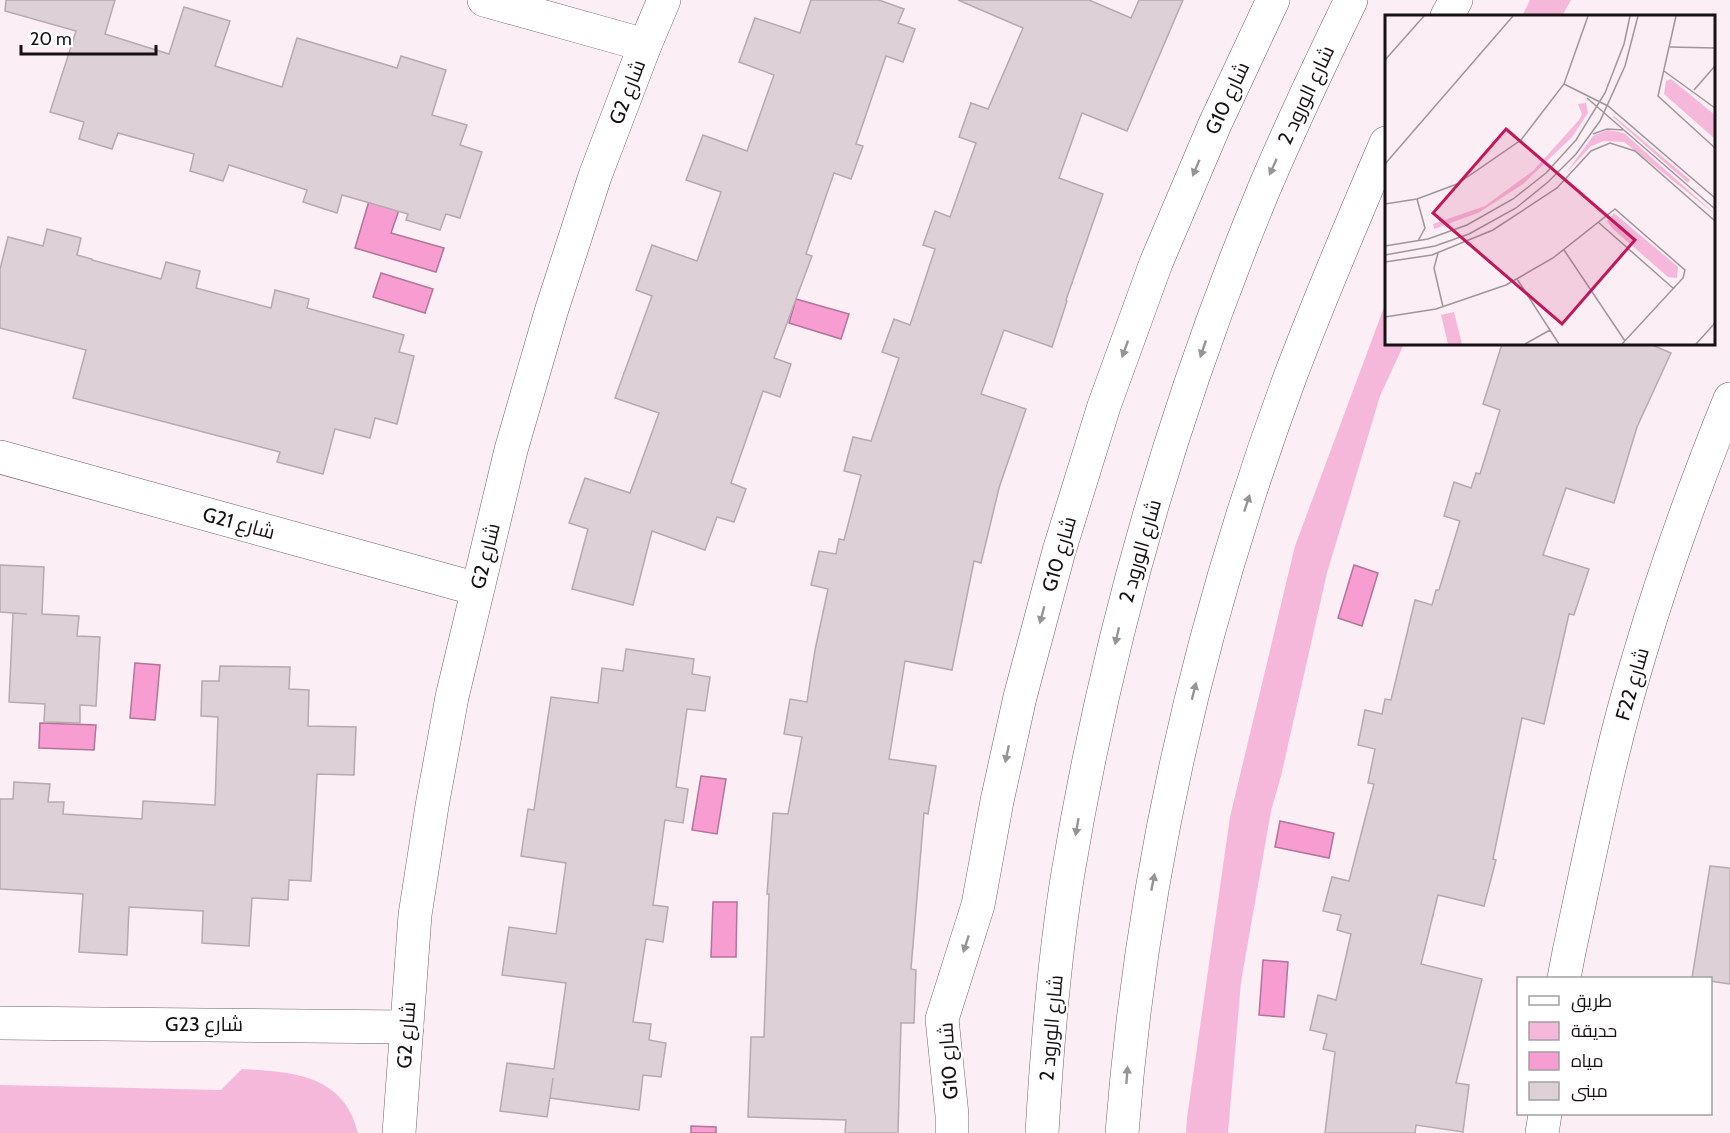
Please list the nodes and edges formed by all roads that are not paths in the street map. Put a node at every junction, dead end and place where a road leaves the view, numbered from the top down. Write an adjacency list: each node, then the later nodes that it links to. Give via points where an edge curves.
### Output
1 (484, 0): 7 (street)
2 (664, 0): 7 (street, G2 شارع)
3 (1273, 0): 16 (street, G10 شارع, one-way to 16, via 1156,263 1104,406 1059,550 1020,697 978,905 942,1019)
4 (1351, 0): 18 (street, شارع الورود 2, one-way to 18, via 1264,189 1220,303 1180,417 1129,585 1090,753 1068,876 1052,996)
5 (1456, 0): 6 (street)
6 (1448, 15)
7 (645, 45): 11 (street, G2 شارع, via 595,176 551,312 511,450)
8 (1385, 144): 19 (street, one-way to 8, via 1147,913 1207,636 1289,379)
9 (1730, 399): 12 (street, F22 شارع, via 1666,567 1637,662 1606,780)
10 (0, 457): 11 (street, G21 شارع)
11 (477, 589): 14 (street, G2 شارع, via 430,817 415,915)
12 (1564, 977)
13 (0, 1023): 14 (street, G23 شارع)
14 (407, 1027): 17 (street, G2 شارع)
15 (1545, 1115): 20 (street)
16 (957, 1127)
17 (399, 1133)
18 (1042, 1133)
19 (1122, 1133)
20 (1542, 1133)

